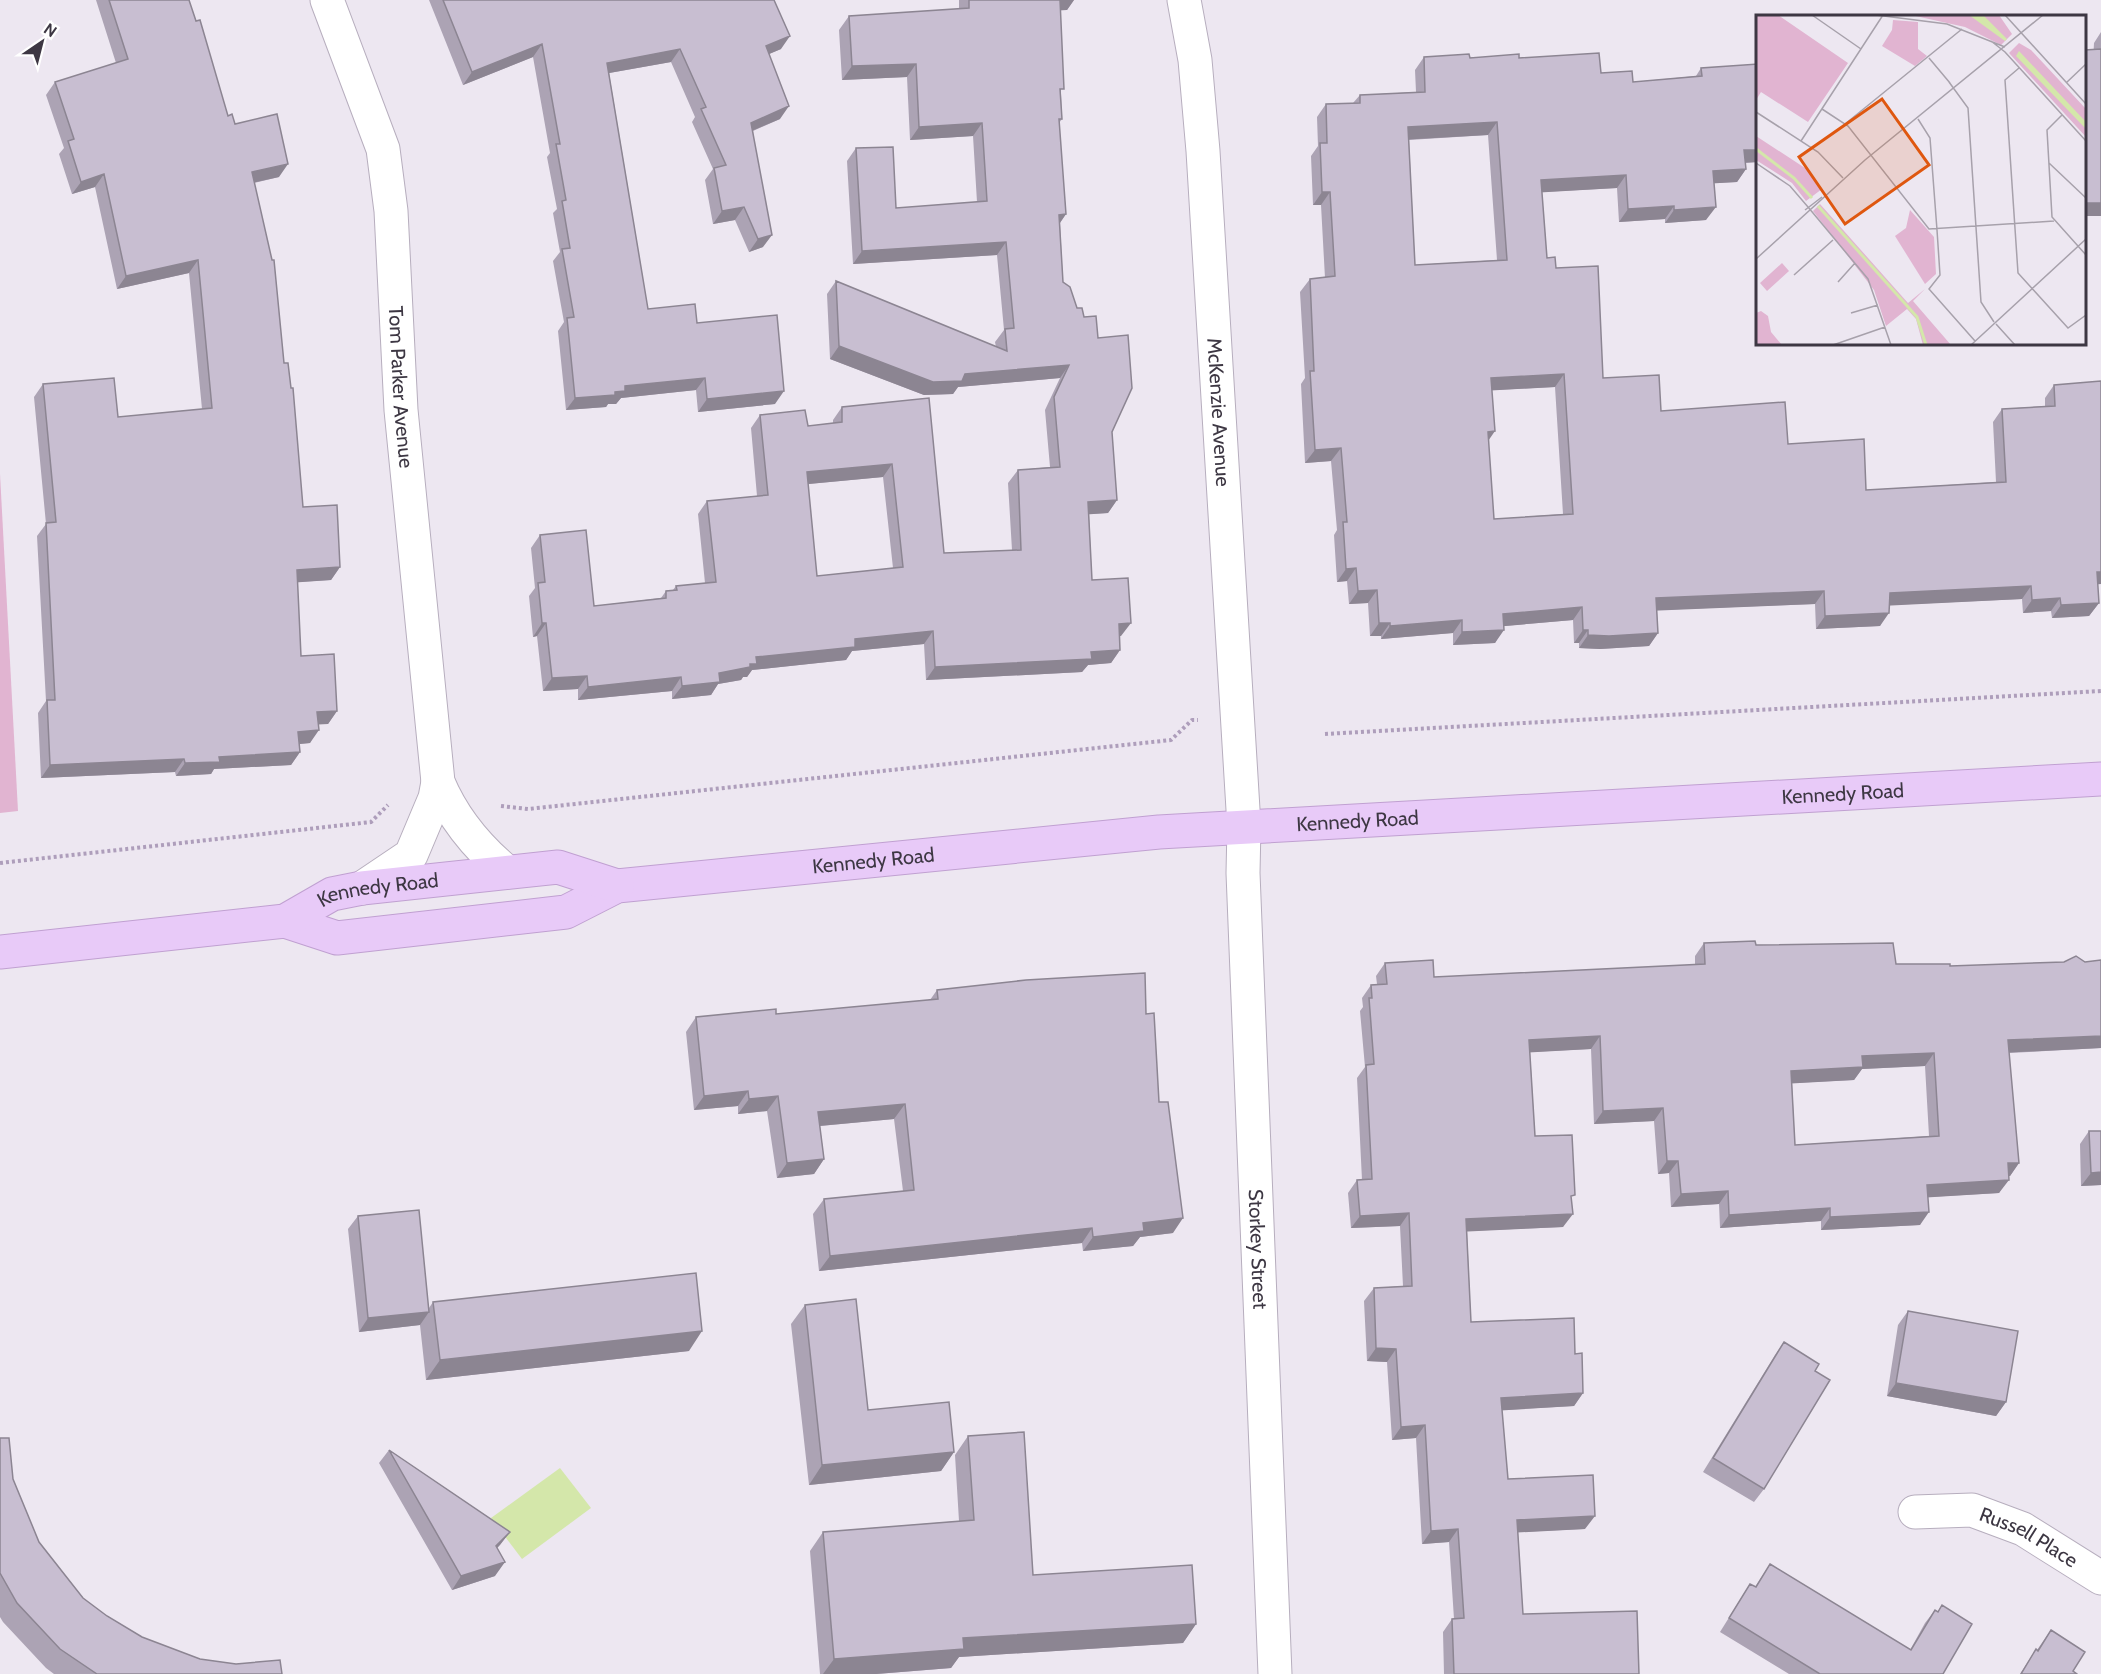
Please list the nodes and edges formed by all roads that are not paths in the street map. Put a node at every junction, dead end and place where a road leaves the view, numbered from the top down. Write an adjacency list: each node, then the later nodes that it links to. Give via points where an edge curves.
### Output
1 (327, 0): 4 (street, Tom Parker Avenue, via 384,159 391,211 401,410)
2 (1184, 0): 5 (street, McKenzie Avenue, via 1195,60 1204,163)
3 (2101, 779): 5 (main road, Kennedy Road)
4 (438, 782): 6 (street, Tom Parker Avenue, via 460,823 483,853); 8 (street, Tom Parker Avenue, via 411,855)
5 (1244, 826): 7 (main road, Kennedy Road); 13 (street, Storkey Street)
6 (507, 872): 7 (main road, Kennedy Road, via 558,867); 8 (main road, Kennedy Road)
7 (617, 886): 9 (main road, Kennedy Road, via 566,912 337,938)
8 (362, 888): 9 (main road, Kennedy Road, via 332,894)
9 (285, 921): 10 (main road, Kennedy Road)
10 (0, 952)
11 (1915, 1512): 12 (street, Russell Place, via 1972,1510 2023,1528)
12 (2101, 1578)
13 (1275, 1674)

